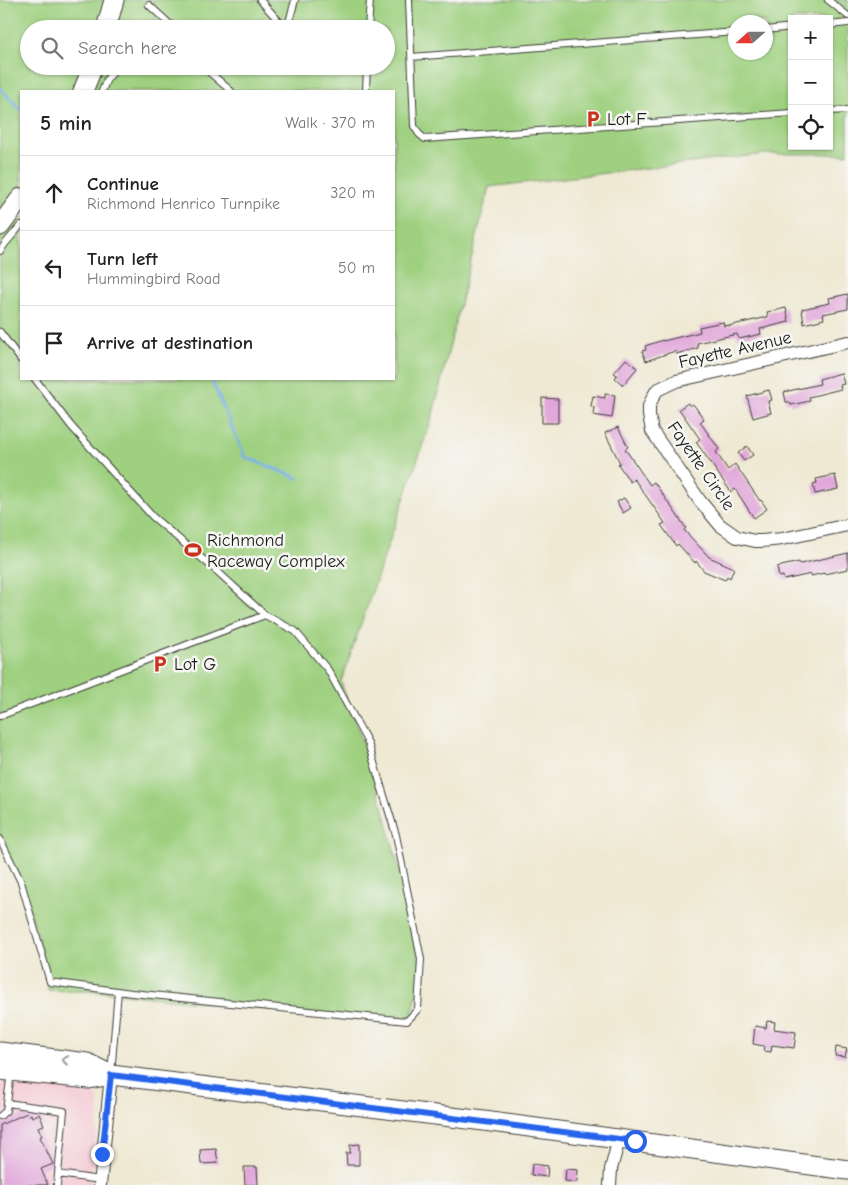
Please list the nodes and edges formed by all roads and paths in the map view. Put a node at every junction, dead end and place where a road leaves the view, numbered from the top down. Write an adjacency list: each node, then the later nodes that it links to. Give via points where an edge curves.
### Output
1 (114, 0): 9 (main road)
2 (260, 0): 11 (lane)
3 (295, 0): 12 (lane)
4 (370, 0): 13 (lane)
5 (409, 0): 19 (lane)
6 (828, 0): 8 (lane)
7 (149, 5): 10 (lane)
8 (848, 16)
9 (108, 20)
10 (165, 20)
11 (279, 20)
12 (289, 20)
13 (369, 20)
14 (848, 23): 15 (lane)
15 (833, 25)
16 (788, 28): 17 (lane)
17 (773, 29)
18 (728, 33): 19 (lane)
19 (411, 57): 30 (lane, via 414,126 425,138)
20 (89, 75): 24 (main road)
21 (111, 75): 25 (lane)
22 (213, 75): 26 (lane)
23 (367, 75): 27 (lane)
24 (83, 90)
25 (102, 90)
26 (230, 90)
27 (366, 90)
28 (848, 110): 29 (lane)
29 (833, 111)
30 (788, 114)
31 (20, 199): 32 (main road)
32 (0, 226)
33 (20, 226): 34 (lane)
34 (0, 251)
35 (0, 332): 37 (lane)
36 (848, 342): 39 (street, Fayette Avenue, via 676,381 658,390 649,406)
37 (20, 359)
38 (37, 380): 41 (lane, via 71,426 153,517)
39 (649, 415): 40 (street, Fayette Circle, via 654,435 700,501 737,537 755,541 782,539)
40 (848, 525)
41 (265, 615): 42 (lane); 44 (lane, via 295,631 328,670 368,744 396,835 421,959 418,1009 407,1021)
42 (0, 716)
43 (0, 839): 44 (lane, via 21,882 50,982)
44 (118, 991): 47 (lane)
45 (0, 1052): 47 (main road, one-way to 45, via 87,1063)
46 (5, 1071): 47 (main road, via 89,1079); 48 (lane)
47 (111, 1075): 50 (main road); 53 (street)
48 (7, 1103): 49 (lane, via 6,1111); 52 (lane, via 64,1111)
49 (0, 1116)
50 (619, 1139): 51 (main road); 55 (street)
51 (848, 1170)
52 (58, 1174): 53 (lane); 54 (lane)
53 (100, 1183)
54 (57, 1185)
55 (610, 1185)

